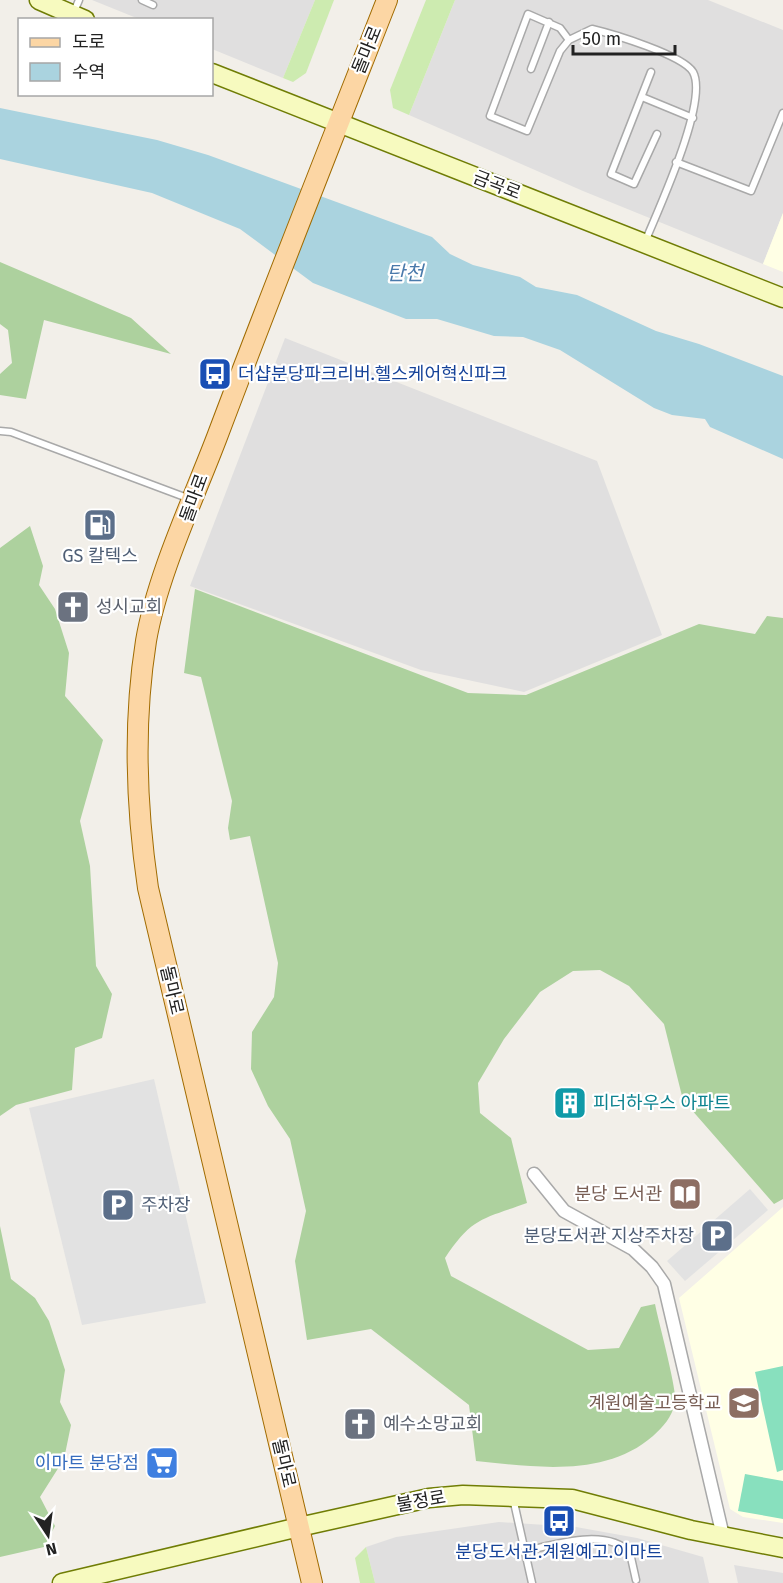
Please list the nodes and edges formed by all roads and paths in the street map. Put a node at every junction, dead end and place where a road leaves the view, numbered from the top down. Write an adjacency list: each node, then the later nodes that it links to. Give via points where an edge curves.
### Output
1 (39, 0): 5 (main road)
2 (142, 0): 4 (lane)
3 (387, 0): 14 (main road, 돌마로)
4 (153, 5)
5 (79, 11)
6 (549, 22): 7 (lane); 7 (lane, via 528,14 490,116 527,131 560,51); 8 (lane)
7 (569, 40): 13 (lane, via 592,29 678,59 693,73 697,89)
8 (531, 69)
9 (651, 72): 11 (lane)
10 (213, 74): 14 (main road, 금곡로)
11 (642, 97): 13 (lane); 15 (lane, via 611,174 634,184)
12 (783, 113): 16 (lane, via 751,191)
13 (693, 118): 16 (lane)
14 (338, 123): 17 (main road, 금곡로); 20 (main road, 돌마로)
15 (657, 134)
16 (676, 162): 17 (lane)
17 (644, 243): 18 (main road, 금곡로)
18 (783, 298)
19 (0, 431): 20 (lane, via 12,432)
20 (193, 500): 23 (main road, 돌마로, via 157,597 147,639 137,722 142,843 148,888)
21 (534, 1174): 24 (street, via 564,1211 608,1239 633,1249 664,1284)
22 (512, 1495): 23 (main road, 불정로, via 429,1498); 24 (main road, 불정로, via 572,1499); 26 (lane)
23 (299, 1527): 28 (main road, 불정로); 30 (main road, 돌마로)
24 (723, 1536): 25 (main road, 불정로)
25 (783, 1548)
26 (525, 1551): 27 (lane, via 584,1538 613,1544 630,1553); 31 (lane)
27 (636, 1580)
28 (83, 1581): 29 (main road, 불정로)
29 (62, 1583)
30 (312, 1583)
31 (532, 1583)

